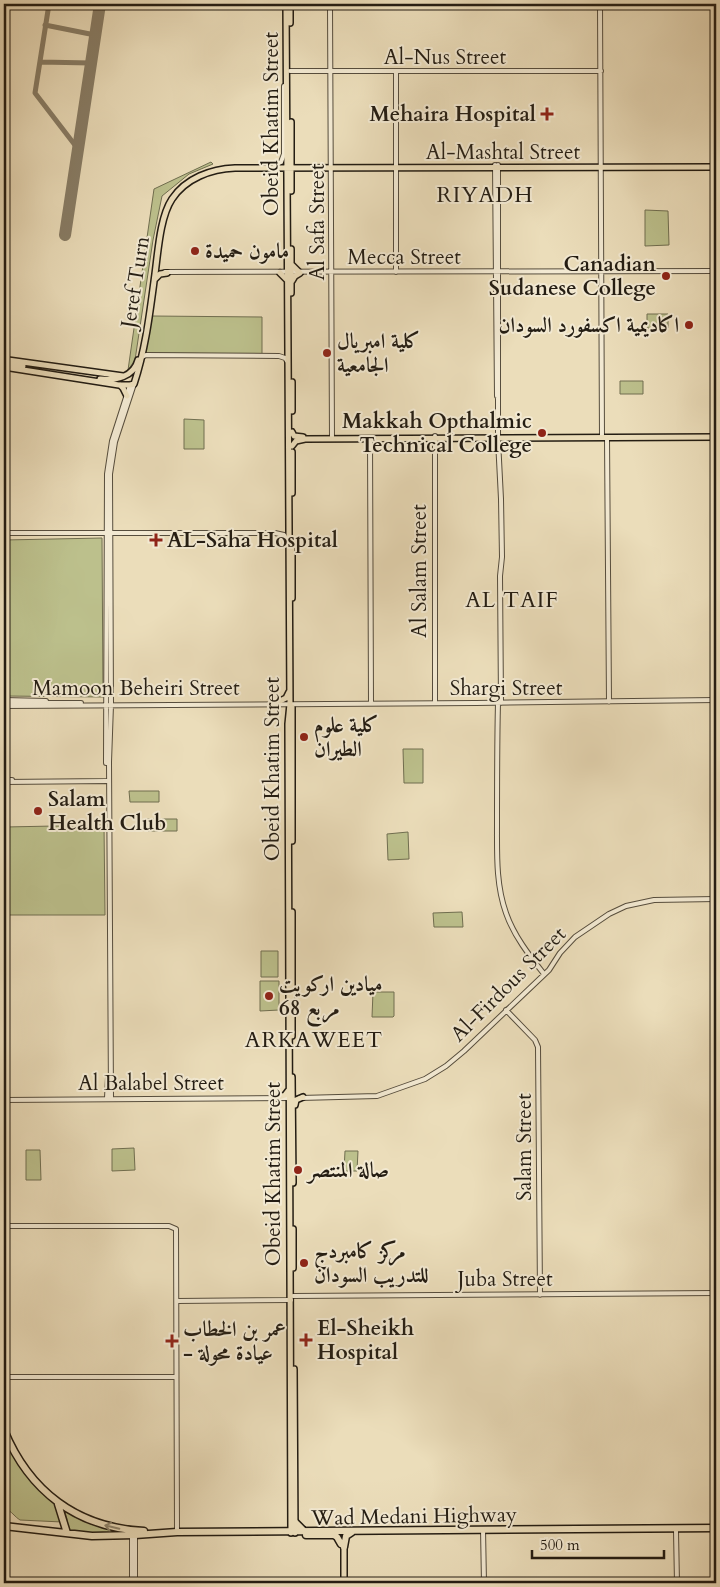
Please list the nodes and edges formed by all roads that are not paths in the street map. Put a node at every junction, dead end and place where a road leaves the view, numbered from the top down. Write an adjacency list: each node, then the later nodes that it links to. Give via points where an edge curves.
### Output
1 (285, 4): 11 (main road, Obeid Khatim Street)
2 (290, 4): 7 (main road, Obeid Khatim Street)
3 (330, 4): 9 (street, Al Safa Street)
4 (600, 4): 8 (street)
5 (716, 4): 6 (street)
6 (716, 40): 12 (street)
7 (290, 71): 9 (street, Al-Nus Street); 13 (main road, Obeid Khatim Street)
8 (600, 71): 10 (street, Al-Nus Street); 17 (street)
9 (330, 72): 10 (street, Al-Nus Street); 18 (street, Al Safa Street)
10 (396, 72): 19 (street)
11 (286, 117): 15 (street, Obeid Khatim Street, via 284,156); 21 (main road, Obeid Khatim Street)
12 (716, 118): 14 (street)
13 (291, 156): 16 (main road); 21 (main road, Obeid Khatim Street)
14 (716, 165): 17 (main road, Al-Mashtal Street); 22 (street)
15 (274, 166): 21 (main road, Jeref Turn); 24 (main road, Jeref Turn, via 212,168 186,180 174,191 163,211)
16 (298, 166): 18 (main road, Al-Mashtal Street); 21 (main road, Al-Mashtal Street); 21 (main road)
17 (601, 166): 20 (main road, Al-Mashtal Street); 26 (street)
18 (331, 167): 19 (main road, Al-Mashtal Street); 33 (street, Al Safa Street)
19 (396, 167): 20 (main road, Al-Mashtal Street); 29 (street)
20 (497, 167): 25 (street)
21 (289, 169): 23 (main road, Obeid Khatim Street); 31 (main road, Obeid Khatim Street)
22 (716, 187)
23 (291, 264): 31 (main road, Obeid Khatim Street); 32 (main road)
24 (155, 270): 28 (main road); 34 (main road); 40 (main road, Jeref Turn)
25 (498, 271): 26 (street, Mecca Street); 29 (street, Mecca Street); 52 (street)
26 (598, 271): 27 (street, Mecca Street); 48 (street, via 601,279)
27 (716, 271)
28 (166, 272): 30 (street, Mecca Street); 34 (main road)
29 (396, 272): 33 (street, Mecca Street)
30 (280, 273): 31 (street, Mecca Street); 35 (main road)
31 (290, 273): 32 (street, Mecca Street); 35 (main road, Obeid Khatim Street)
32 (300, 273): 33 (street, Mecca Street); 35 (main road)
33 (332, 273): 49 (street, Al Safa Street)
34 (154, 282): 38 (main road)
35 (290, 282): 36 (main road, Obeid Khatim Street); 45 (main road, Obeid Khatim Street)
36 (288, 350): 37 (street); 39 (main road, Obeid Khatim Street)
37 (279, 356): 38 (street); 39 (street)
38 (142, 358): 42 (main road)
39 (288, 363): 45 (main road, Obeid Khatim Street)
40 (137, 364): 41 (main road, via 131,372 114,380); 42 (main road, Jeref Turn)
41 (4, 365): 43 (main road)
42 (132, 384): 43 (main road); 44 (street); 54 (street)
43 (119, 385): 44 (main road)
44 (126, 396): 54 (street)
45 (290, 400): 46 (main road, Obeid Khatim Street); 55 (main road, Obeid Khatim Street)
46 (292, 432): 49 (main road, via 297,437); 53 (main road, Obeid Khatim Street)
47 (716, 436): 48 (main road)
48 (604, 437): 52 (main road); 64 (street)
49 (332, 438): 50 (main road); 53 (main road, via 300,440)
50 (370, 438): 51 (main road); 68 (street)
51 (435, 438): 52 (main road); 71 (street, Al Salam Street)
52 (498, 438): 69 (street, via 501,499)
53 (292, 446): 67 (main road, Obeid Khatim Street)
54 (112, 450): 59 (street)
55 (289, 525): 56 (street, via 286,531); 61 (main road, Obeid Khatim Street)
56 (278, 533): 59 (street); 61 (street)
57 (4, 534): 58 (street)
58 (100, 534): 59 (street); 60 (street)
59 (109, 534): 60 (street); 70 (street)
60 (107, 541): 70 (street)
61 (289, 541): 62 (main road, Obeid Khatim Street)
62 (289, 692): 66 (main road); 67 (main road, Obeid Khatim Street)
63 (715, 701): 64 (street, Shargi Street)
64 (609, 702): 69 (street, Shargi Street)
65 (4, 703): 70 (street, Mamoon Beheiri Street); 70 (street, Mamoon Beheiri Street)
66 (279, 703): 67 (street, Mamoon Beheiri Street); 70 (street, Mamoon Beheiri Street); 72 (main road)
67 (294, 703): 68 (street, Shargi Street); 72 (main road, Obeid Khatim Street)
68 (371, 703): 71 (street, Shargi Street)
69 (499, 703): 71 (street, Shargi Street); 77 (street, via 497,861 500,889 514,932)
70 (109, 704): 73 (street); 83 (street)
71 (434, 704)
72 (291, 712): 80 (main road, Obeid Khatim Street)
73 (107, 780): 74 (street); 79 (street)
74 (4, 781)
75 (716, 897): 76 (street, Al-Firdous Street); 76 (street)
76 (692, 898): 77 (street, Al-Firdous Street, via 654,900 614,911 575,937)
77 (544, 974): 78 (street, Al-Firdous Street)
78 (506, 1010): 86 (street, Al-Firdous Street, via 452,1061 416,1084 377,1096); 92 (street, Salam Street, via 538,1047)
79 (108, 1088): 82 (street); 83 (street)
80 (291, 1088): 84 (main road); 85 (main road, Obeid Khatim Street); 86 (main road)
81 (4, 1098): 82 (street, Al Balabel Street)
82 (99, 1098): 83 (street, Al Balabel Street)
83 (109, 1098): 84 (street, Al Balabel Street)
84 (276, 1098): 85 (street, Al Balabel Street); 87 (main road, via 285,1101)
85 (291, 1098): 86 (street, Al-Firdous Street); 87 (main road, Obeid Khatim Street); 88 (main road, Obeid Khatim Street)
86 (303, 1098): 88 (main road, via 296,1100)
87 (290, 1108): 90 (main road, Obeid Khatim Street)
88 (293, 1113): 90 (main road, Obeid Khatim Street)
89 (4, 1226): 94 (street, via 174,1227)
90 (292, 1243): 93 (main road, Obeid Khatim Street)
91 (716, 1294): 92 (street, Juba Street)
92 (540, 1295): 93 (street, Juba Street)
93 (293, 1298): 94 (street, Juba Street); 100 (main road, Obeid Khatim Street)
94 (177, 1301): 95 (street)
95 (176, 1377): 96 (street); 112 (street)
96 (5, 1378)
97 (4, 1430): 98 (highway, via 14,1454 28,1473)
98 (58, 1502): 111 (highway); 113 (highway, one-way to 98, via 108,1527 77,1515)
99 (4, 1522): 102 (highway)
100 (292, 1523): 105 (highway); 108 (highway); 108 (main road, Obeid Khatim Street)
101 (4, 1527): 102 (highway)
102 (16, 1528): 110 (highway); 111 (highway); 114 (highway, via 87,1537)
103 (715, 1529): 104 (highway, Wad Medani Highway); 107 (highway, Wad Medani Highway)
104 (483, 1530): 106 (highway, Wad Medani Highway); 107 (highway, Wad Medani Highway); 109 (highway, Wad Medani Highway); 118 (street)
105 (283, 1531): 108 (highway, Wad Medani Highway); 112 (highway, Wad Medani Highway)
106 (342, 1531): 108 (highway, Wad Medani Highway); 109 (highway, Wad Medani Highway); 115 (main road)
107 (676, 1531): 119 (street)
108 (296, 1532): 112 (highway, Wad Medani Highway); 115 (highway, via 334,1535)
109 (352, 1532): 115 (highway)
110 (4, 1533)
111 (67, 1533): 113 (highway)
112 (174, 1533): 113 (highway)
113 (161, 1534): 114 (highway)
114 (133, 1538): 116 (street)
115 (342, 1545): 117 (main road)
116 (134, 1583)
117 (342, 1583)
118 (484, 1583)
119 (677, 1583)

